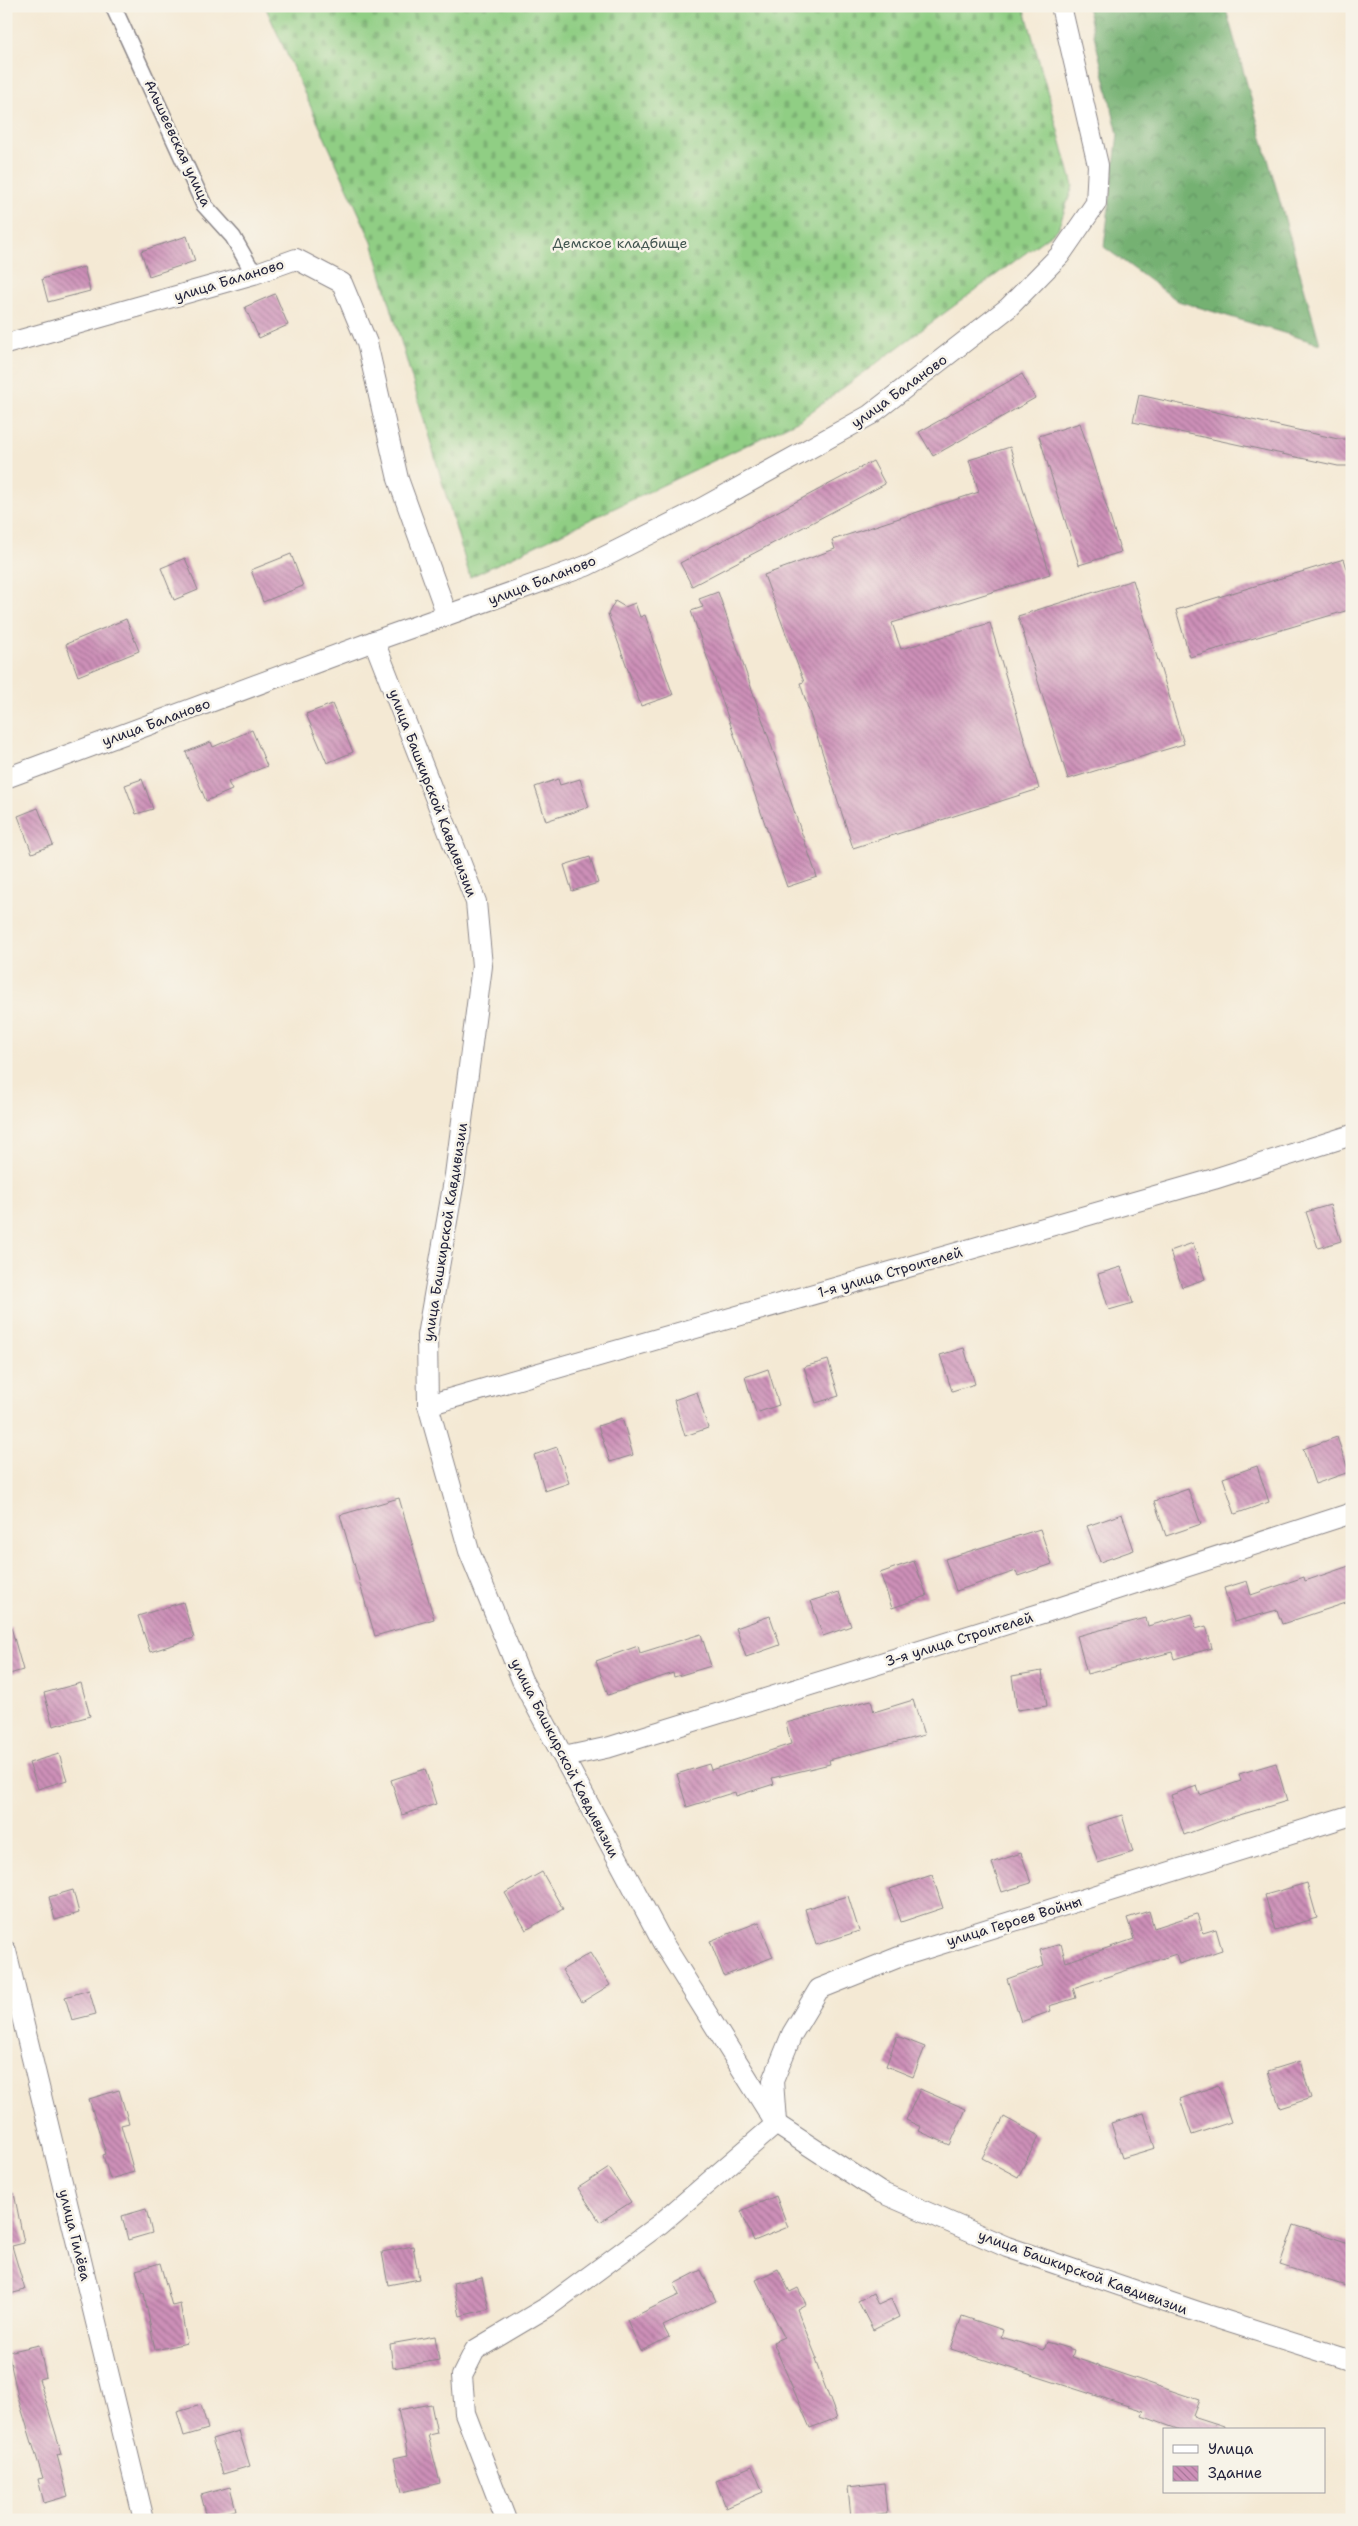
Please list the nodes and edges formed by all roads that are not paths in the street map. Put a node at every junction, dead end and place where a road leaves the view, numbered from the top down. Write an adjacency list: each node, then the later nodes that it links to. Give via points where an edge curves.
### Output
1 (113, 6): 3 (street, Альшеевская улица, via 204,204 233,237)
2 (1061, 6): 5 (street, улица Баланово, via 1098,165 1096,203 1060,255 1008,308 870,415 702,508 586,566)
3 (254, 274): 4 (street, улица Баланово); 5 (street, улица Баланово, via 296,259 342,283 367,343 398,480)
4 (6, 344)
5 (448, 615): 6 (street, улица Баланово)
6 (374, 641): 7 (street, улица Баланово); 9 (street, улица Башкирской Кавдивизии, via 476,902 482,966 455,1175 427,1336)
7 (6, 778)
8 (1352, 1135): 9 (street, 1-я улица Строителей, via 1214,1179)
9 (428, 1405): 11 (street, улица Башкирской Кавдивизии, via 469,1552 522,1680)
10 (1352, 1513): 11 (street, 3-я улица Строителей, via 1050,1611 638,1738)
11 (564, 1757): 14 (street, улица Башкирской Кавдивизии, via 663,1944)
12 (1352, 1815): 14 (street, улица Героев Войны, via 899,1957 819,1989 792,2034 774,2081)
13 (6, 1951): 16 (street, улица Гилёва)
14 (776, 2124): 15 (street, улица Башкирской Кавдивизии, via 880,2192 1007,2248); 17 (street, via 660,2224 550,2306 474,2350 462,2376 465,2413)
15 (1352, 2361)
16 (144, 2520)
17 (506, 2520)

